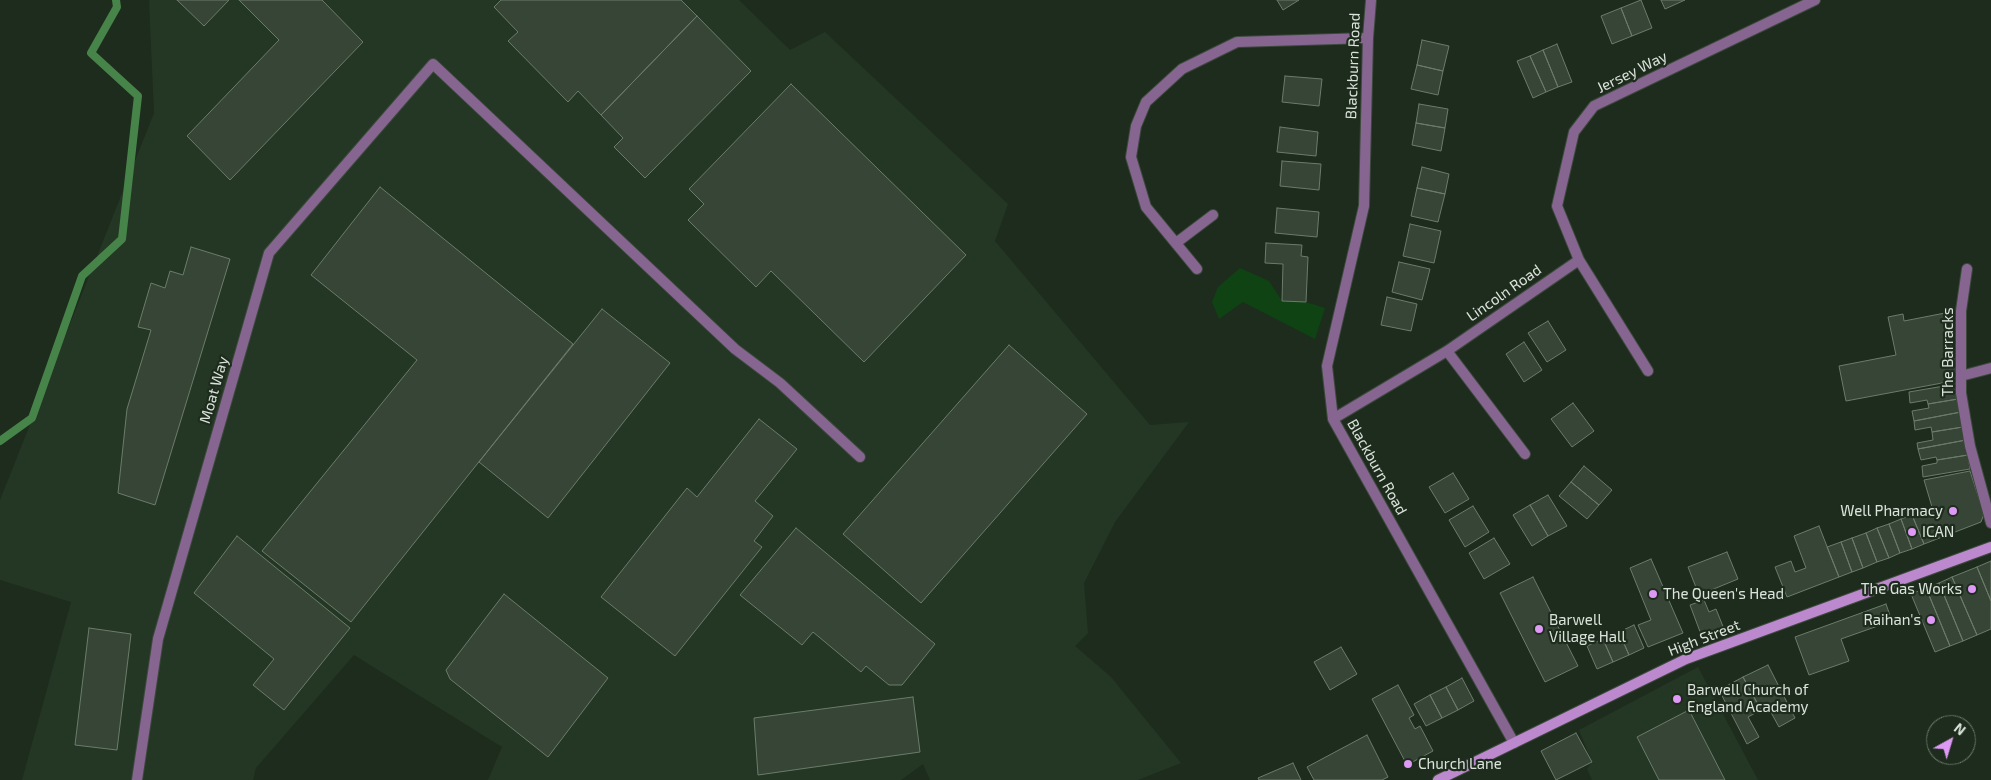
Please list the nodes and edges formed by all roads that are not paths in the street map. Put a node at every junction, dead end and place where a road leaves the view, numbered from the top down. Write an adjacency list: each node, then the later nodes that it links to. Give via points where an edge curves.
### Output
1 (1371, 0): 3 (street, Blackburn Road)
2 (1812, 1): 6 (street, Jersey Way, via 1594,106 1574,132 1557,206)
3 (1368, 38): 5 (street, via 1237,42 1182,69 1146,102 1136,126 1131,157 1146,207); 13 (street, Blackburn Road, via 1364,206 1327,366)
4 (1213, 215): 5 (street)
5 (1176, 243): 7 (street)
6 (1579, 260): 9 (street, Lincoln Road); 11 (street, Jersey Way)
7 (1197, 269)
8 (1967, 269): 12 (street, The Barracks, via 1962,311)
9 (1447, 351): 13 (street, Lincoln Road); 14 (street)
10 (1991, 368): 12 (street)
11 (1648, 371)
12 (1961, 376): 16 (street, The Barracks, via 1970,446)
13 (1333, 419): 18 (street, Blackburn Road)
14 (1524, 454)
15 (860, 457): 19 (street, Moat Way, via 780,383 735,349 433,64 269,253 158,639)
16 (1991, 523)
17 (1991, 547): 18 (street, High Street, via 1686,659)
18 (1514, 742): 20 (street, High Street)
19 (137, 780)
20 (1438, 780)

